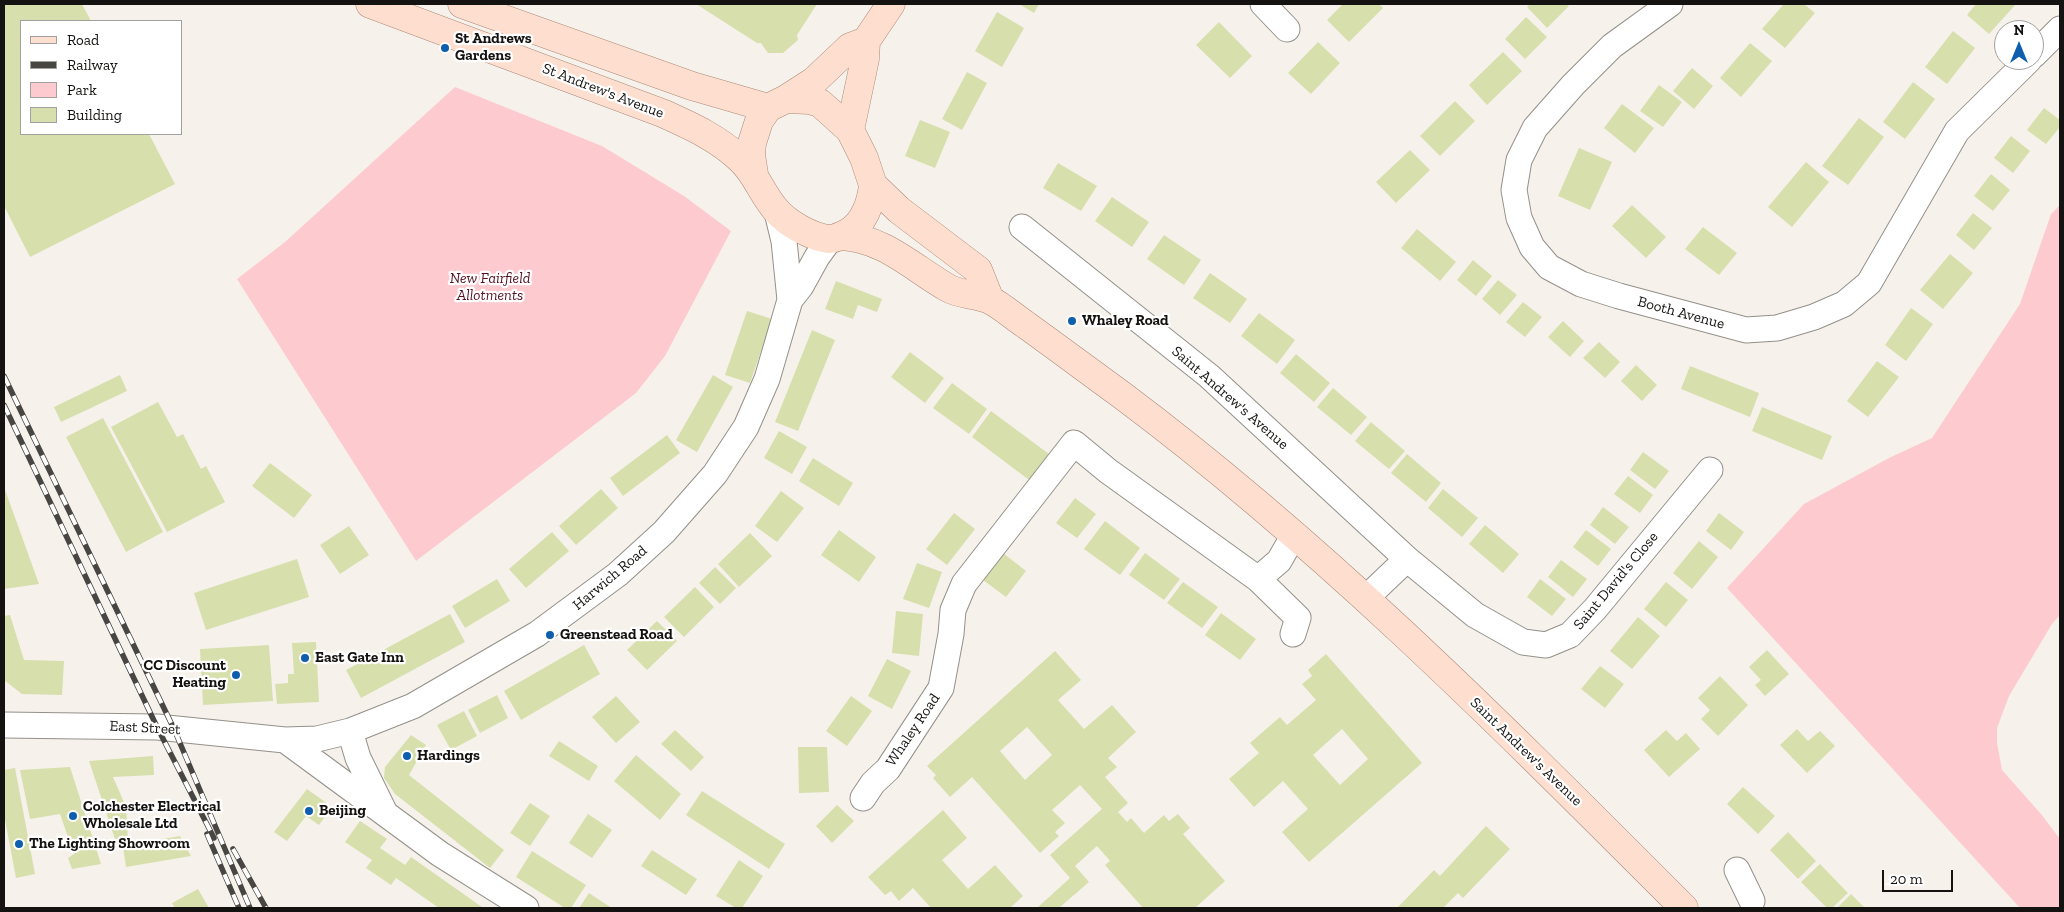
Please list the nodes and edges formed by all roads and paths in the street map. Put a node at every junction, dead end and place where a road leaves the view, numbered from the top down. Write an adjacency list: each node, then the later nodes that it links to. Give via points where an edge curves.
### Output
1 (370, 4): 13 (main road, St Andrew's Avenue, via 662,113 704,132)
2 (462, 4): 11 (main road, via 692,86)
3 (891, 4): 8 (main road)
4 (1263, 4): 6 (street)
5 (1670, 4): 10 (street, Booth Avenue, via 1612,46 1535,128 1519,160 1514,190 1519,218 1532,247 1549,267 1581,284 1746,330 1776,328 1814,317 1844,304 1869,282 1957,131)
6 (1287, 29)
7 (2060, 29): 9 (street)
8 (866, 41): 11 (main road, via 850,47 814,81); 12 (main road)
9 (2044, 45)
10 (2019, 70)
11 (777, 103): 12 (main road, via 809,100 820,103); 13 (main road, via 757,127 751,155)
12 (850, 130): 14 (main road)
13 (754, 174): 15 (main road, St Andrew's Avenue)
14 (873, 185): 17 (main road, via 872,200 865,213 851,231); 19 (main road, via 899,210 978,270)
15 (777, 212): 17 (main road, via 797,227); 18 (street, Harwich Road, via 784,241)
16 (1022, 228): 22 (street, Saint Andrew's Avenue, via 1209,376)
17 (836, 237): 18 (street, Harwich Road, via 816,257 802,286); 19 (main road, Saint Andrew's Avenue, via 858,237 870,241 900,256 951,290)
18 (790, 300): 28 (street, Harwich Road, via 767,379 746,427 715,474 664,532 618,574 537,634 413,706)
19 (990, 300): 21 (main road, Saint Andrew's Avenue, via 1167,429)
20 (1710, 470): 25 (street, Saint David's Close, via 1570,635 1546,645 1524,642)
21 (1294, 535): 23 (street, via 1279,561); 24 (main road, Saint Andrew's Avenue)
22 (1407, 559): 24 (street); 25 (street, Saint Andrew's Avenue)
23 (1258, 579): 26 (street, via 1298,618); 30 (street, Whaley Road, via 1074,443 964,584 953,610 941,688 888,768)
24 (1366, 598): 35 (main road, Saint Andrew's Avenue)
25 (1475, 614)
26 (1293, 634)
27 (4, 725): 29 (street, East Street, via 157,728)
28 (350, 731): 29 (street, Harwich Road, via 317,739); 31 (street, via 358,758)
29 (285, 740): 31 (street)
30 (864, 785)
31 (387, 816): 34 (street)
32 (1737, 870): 33 (street)
33 (1752, 906)
34 (526, 908)
35 (1684, 908)

